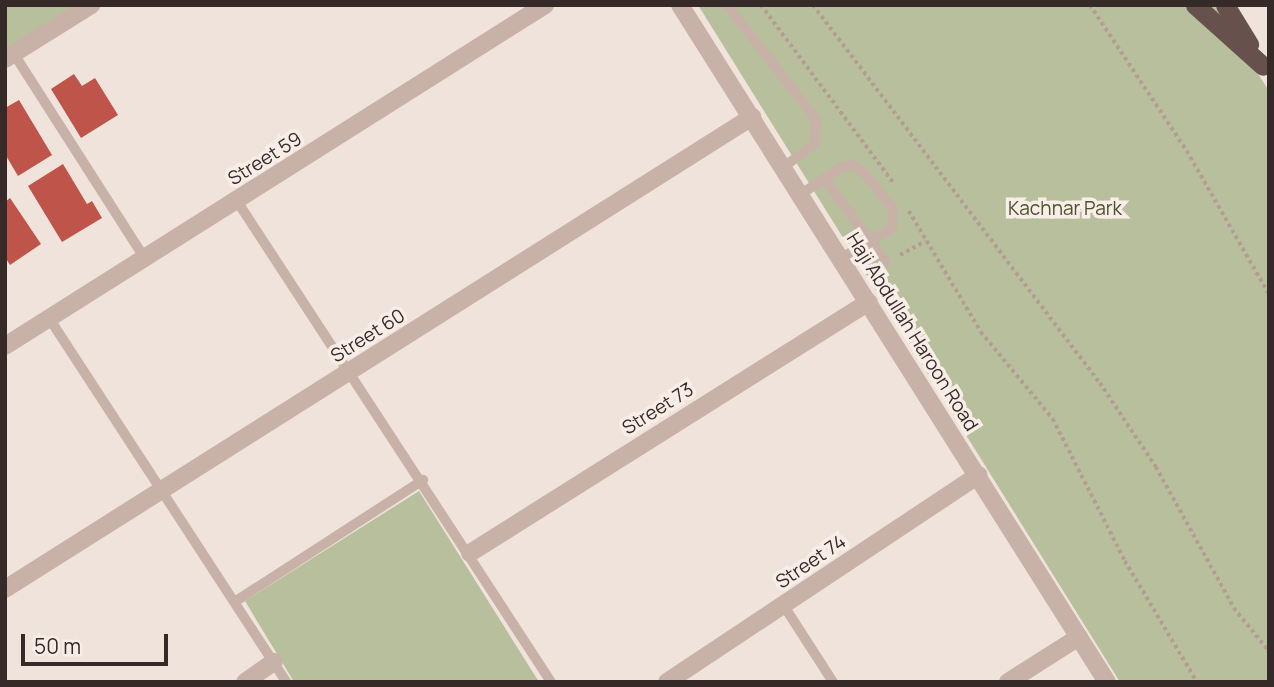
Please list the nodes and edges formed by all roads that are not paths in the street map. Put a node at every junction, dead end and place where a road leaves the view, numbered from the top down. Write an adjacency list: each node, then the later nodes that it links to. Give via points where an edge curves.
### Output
1 (91, 5): 7 (street)
2 (545, 5): 13 (street, Street 59)
3 (680, 5): 9 (street, Haji Abdullah Haroon Road)
4 (727, 5): 10 (lane, via 816,120 815,144)
5 (1195, 5): 8 (highway)
6 (1225, 5): 8 (highway)
7 (10, 56): 15 (lane)
8 (1266, 70)
9 (752, 117): 10 (street, Haji Abdullah Haroon Road); 21 (street, Street 60)
10 (783, 167): 12 (street, Haji Abdullah Haroon Road)
11 (824, 178): 12 (lane); 14 (lane); 14 (lane, via 847,165 858,167 892,209 892,228)
12 (801, 194): 16 (street, Haji Abdullah Haroon Road)
13 (237, 201): 15 (street, Street 59); 21 (lane)
14 (871, 242): 16 (lane); 17 (lane)
15 (144, 257): 19 (street, Street 59)
16 (841, 258): 18 (street, Haji Abdullah Haroon Road)
17 (886, 262)
18 (869, 302): 22 (street, Haji Abdullah Haroon Road); 25 (street, Street 73)
19 (49, 318): 20 (street, Street 59); 24 (lane)
20 (5, 346)
21 (350, 372): 23 (lane); 24 (street, Street 60)
22 (978, 475): 28 (street, Street 74); 29 (street, Haji Abdullah Haroon Road)
23 (422, 480): 25 (lane); 27 (lane)
24 (164, 489): 26 (street, Street 60); 27 (lane)
25 (470, 553): 33 (lane)
26 (5, 589)
27 (236, 601): 30 (lane)
28 (783, 606): 34 (street, Street 74); 35 (lane)
29 (1079, 637): 36 (street); 37 (street, Haji Abdullah Haroon Road)
30 (274, 662): 31 (street); 32 (lane)
31 (245, 682)
32 (286, 682)
33 (551, 682)
34 (667, 682)
35 (833, 682)
36 (1008, 682)
37 (1107, 682)

